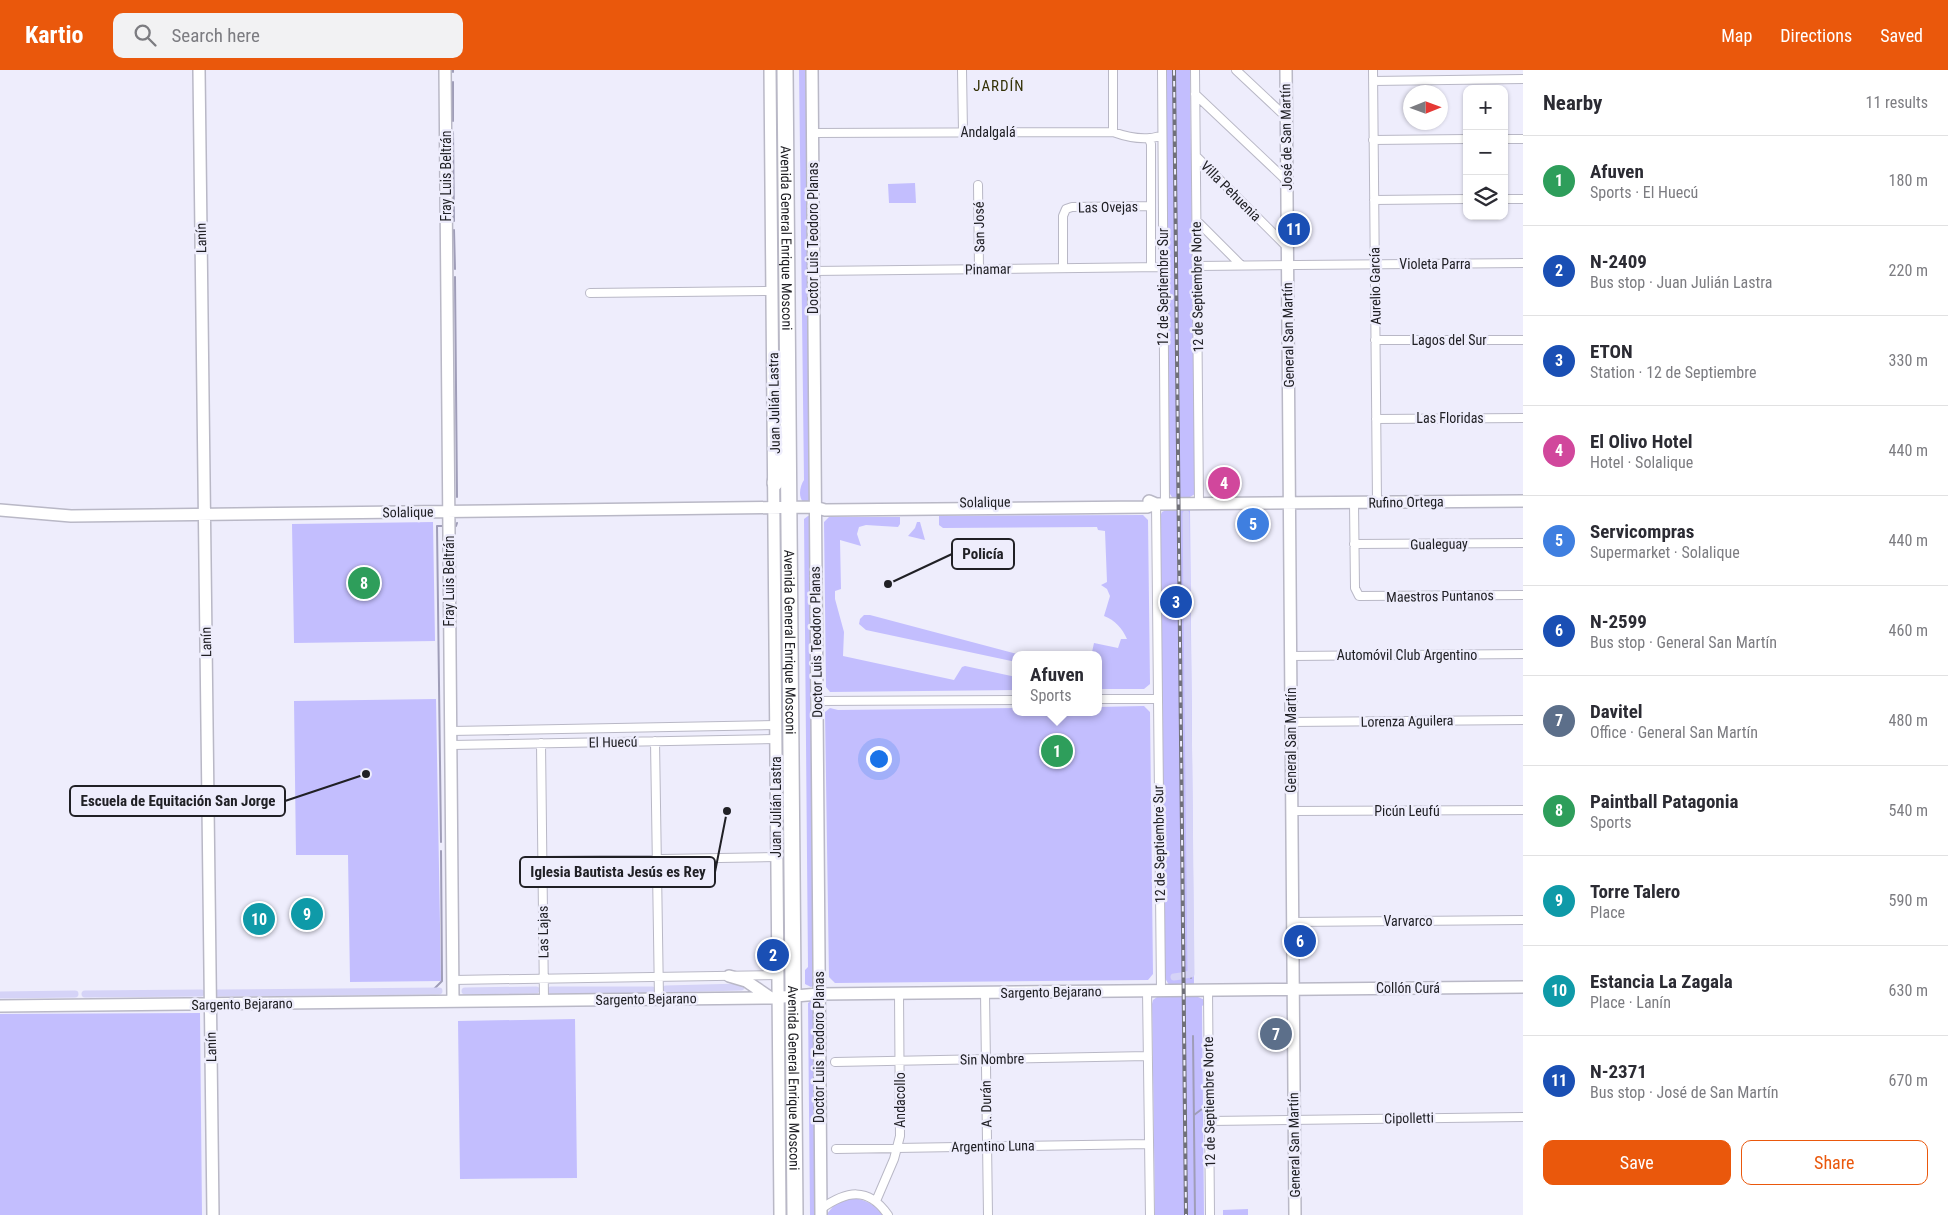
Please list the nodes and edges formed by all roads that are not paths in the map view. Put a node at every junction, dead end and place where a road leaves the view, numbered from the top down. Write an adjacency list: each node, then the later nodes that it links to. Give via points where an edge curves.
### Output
1 (199, 70): 65 (main road, Lanín)
2 (445, 70): 64 (main road, Fray Luis Beltrán)
3 (770, 70): 47 (main road, Juan Julián Lastra)
4 (785, 70): 51 (highway, Avenida General Enrique Mosconi)
5 (793, 70): 62 (highway, Avenida General Enrique Mosconi)
6 (812, 70): 20 (main road, Doctor Luis Teodoro Planas)
7 (962, 70): 18 (street)
8 (1113, 70): 19 (street)
9 (1162, 70): 21 (street, 12 de Septiembre Sur)
10 (1195, 70): 16 (street, 12 de Septiembre Norte)
11 (1236, 70): 17 (street)
12 (1286, 70): 17 (main road, José de San Martín)
13 (1373, 70): 15 (street, Aurelio García)
14 (1523, 79): 15 (street)
15 (1373, 81): 26 (street, Aurelio García)
16 (1195, 94): 27 (street, 12 de Septiembre Norte); 28 (street)
17 (1286, 117): 28 (main road, José de San Martín)
18 (963, 132): 19 (street, Andalgalá); 20 (street, Andalgalá)
19 (1113, 132): 22 (street, Andalgalá)
20 (812, 133): 46 (main road, Doctor Luis Teodoro Planas)
21 (1162, 136): 22 (street, Andalgalá); 43 (street, 12 de Septiembre Sur)
22 (1149, 139): 34 (street)
23 (1463, 139): 26 (street)
24 (1508, 139): 25 (street)
25 (1523, 139)
26 (1373, 140): 33 (street, Aurelio García)
27 (1196, 156): 35 (street, 12 de Septiembre Norte); 36 (street, Villa Pehuenia)
28 (1287, 181): 36 (main road, José de San Martín)
29 (978, 185): 45 (street, San José)
30 (1463, 199): 33 (street)
31 (1508, 199): 32 (street)
32 (1523, 199)
33 (1374, 200): 38 (street, Aurelio García)
34 (1151, 206): 42 (street); 44 (street, Las Ovejas, via 1066,209 1063,216)
35 (1196, 221): 40 (street, 12 de Septiembre Norte); 41 (street)
36 (1287, 247): 39 (main road, José de San Martín)
37 (1523, 263): 38 (street, Violeta Parra)
38 (1375, 264): 39 (street, Violeta Parra); 49 (street, Aurelio García)
39 (1288, 265): 41 (street); 58 (main road, General San Martín)
40 (1197, 266): 41 (street); 60 (street, 12 de Septiembre Norte)
41 (1241, 266)
42 (1150, 267): 43 (street, Pinamar); 44 (street, Pinamar)
43 (1163, 267): 59 (street, 12 de Septiembre Sur)
44 (1063, 268): 45 (street, Pinamar)
45 (979, 269): 46 (street, Pinamar)
46 (814, 271): 61 (main road, Doctor Luis Teodoro Planas)
47 (772, 291): 48 (street); 54 (main road, Juan Julián Lastra)
48 (590, 293)
49 (1375, 340): 50 (street, Lagos del Sur); 52 (street, Aurelio García)
50 (1523, 340)
51 (788, 407): 54 (highway); 62 (highway, Avenida General Enrique Mosconi)
52 (1376, 418): 53 (street, Las Floridas); 57 (street, Aurelio García)
53 (1523, 418)
54 (774, 483): 62 (main road, Juan Julián Lastra)
55 (1523, 501): 57 (main road, Rufino Ortega)
56 (1354, 502): 57 (main road, Rufino Ortega); 58 (main road, Rufino Ortega); 67 (street)
57 (1377, 502)
58 (1290, 503): 60 (main road, Solalique); 70 (main road, General San Martín)
59 (1160, 504): 60 (main road, Solalique); 61 (main road, Solalique, via 1147,507 825,510); 72 (street, 12 de Septiembre Sur)
60 (1199, 504)
61 (815, 507): 62 (main road, Solalique); 74 (main road, Doctor Luis Teodoro Planas)
62 (787, 508): 64 (main road, Solalique); 77 (main road, Juan Julián Lastra); 103 (highway, Avenida General Enrique Mosconi)
63 (0, 510): 65 (main road, Solalique, via 64,516)
64 (449, 512): 65 (main road, Solalique); 78 (main road, Fray Luis Beltrán)
65 (204, 515): 108 (main road, Lanín)
66 (1523, 543): 67 (street, Gualeguay)
67 (1354, 544): 68 (street, Maestros Puntanos, via 1357,595)
68 (1523, 596)
69 (1523, 654): 70 (street, Automóvil Club Argentino)
70 (1291, 656): 76 (main road, General San Martín)
71 (1102, 699): 72 (street)
72 (1158, 699): 98 (street, 12 de Septiembre Sur)
73 (1012, 700): 74 (street)
74 (817, 701): 101 (main road, Doctor Luis Teodoro Planas)
75 (1523, 720): 76 (street, Lorenza Aguilera)
76 (1291, 722): 84 (main road, General San Martín)
77 (776, 725): 78 (street, El Huecú); 79 (main road, Juan Julián Lastra)
78 (450, 730): 82 (main road, Fray Luis Beltrán)
79 (776, 739): 80 (street, El Huecú); 85 (main road, Juan Julián Lastra)
80 (656, 741): 81 (street, El Huecú); 86 (street)
81 (541, 743): 82 (street, El Huecú); 87 (street, Las Lajas)
82 (451, 745): 94 (main road, Fray Luis Beltrán)
83 (1523, 810): 84 (street, Picún Leufú)
84 (1292, 811): 89 (main road, General San Martín)
85 (777, 857): 86 (street); 90 (main road, Juan Julián Lastra)
86 (657, 859): 87 (street); 92 (street)
87 (542, 862): 93 (street, Las Lajas)
88 (1523, 920): 89 (street, Varvarco)
89 (1292, 922): 96 (main road, General San Martín)
90 (778, 975): 91 (street, Sargento Bejarano); 104 (main road, Juan Julián Lastra)
91 (730, 976): 92 (street, Sargento Bejarano); 104 (main road, via 746,981)
92 (659, 977): 93 (street, Sargento Bejarano); 105 (street)
93 (544, 978): 94 (street, Sargento Bejarano); 106 (street, Las Lajas)
94 (453, 980): 107 (main road, Fray Luis Beltrán)
95 (1523, 986): 96 (main road, Collón Curá)
96 (1293, 988): 99 (main road, Sargento Bejarano); 115 (main road, General San Martín)
97 (1147, 990): 98 (main road, Sargento Bejarano); 100 (main road, Sargento Bejarano); 110 (street)
98 (1161, 990): 99 (main road, Sargento Bejarano)
99 (1208, 990): 116 (street, 12 de Septiembre Norte)
100 (985, 992): 102 (main road, Sargento Bejarano); 111 (street, A. Durán)
101 (819, 994): 102 (main road, Sargento Bejarano); 103 (main road, Sargento Bejarano); 122 (main road, Doctor Luis Teodoro Planas)
102 (899, 994): 112 (street, Andacollo)
103 (797, 996): 104 (main road, Sargento Bejarano); 125 (highway, Avenida General Enrique Mosconi); 126 (highway, Avenida General Enrique Mosconi)
104 (774, 998): 105 (main road, Sargento Bejarano); 124 (main road, Juan Julián Lastra)
105 (659, 999): 106 (main road, Sargento Bejarano)
106 (544, 1000): 107 (main road, Sargento Bejarano)
107 (453, 1001): 108 (main road, Sargento Bejarano)
108 (211, 1004): 109 (main road, Sargento Bejarano); 123 (main road, Lanín)
109 (0, 1006)
110 (1148, 1056): 111 (street, Sin Nombre); 117 (street)
111 (986, 1059): 112 (street, Sin Nombre); 118 (street, A. Durán)
112 (900, 1061): 113 (street, Sin Nombre); 119 (street, Andacollo, via 901,1118)
113 (836, 1062)
114 (1523, 1117): 115 (street, Cipolletti)
115 (1294, 1120): 116 (street); 131 (main road, General San Martín)
116 (1209, 1121): 130 (street, 12 de Septiembre Norte)
117 (1149, 1144): 118 (street, Argentino Luna); 129 (street)
118 (987, 1146): 119 (street, Argentino Luna); 128 (street, A. Durán)
119 (897, 1148): 120 (street, Argentino Luna); 121 (street, Andacollo)
120 (836, 1149)
121 (876, 1201): 122 (street, via 858,1194 846,1195 836,1198); 127 (street)
122 (821, 1212)
123 (213, 1215)
124 (780, 1215)
125 (795, 1215)
126 (803, 1215)
127 (888, 1215)
128 (988, 1215)
129 (1150, 1215)
130 (1210, 1215)
131 (1295, 1215)

